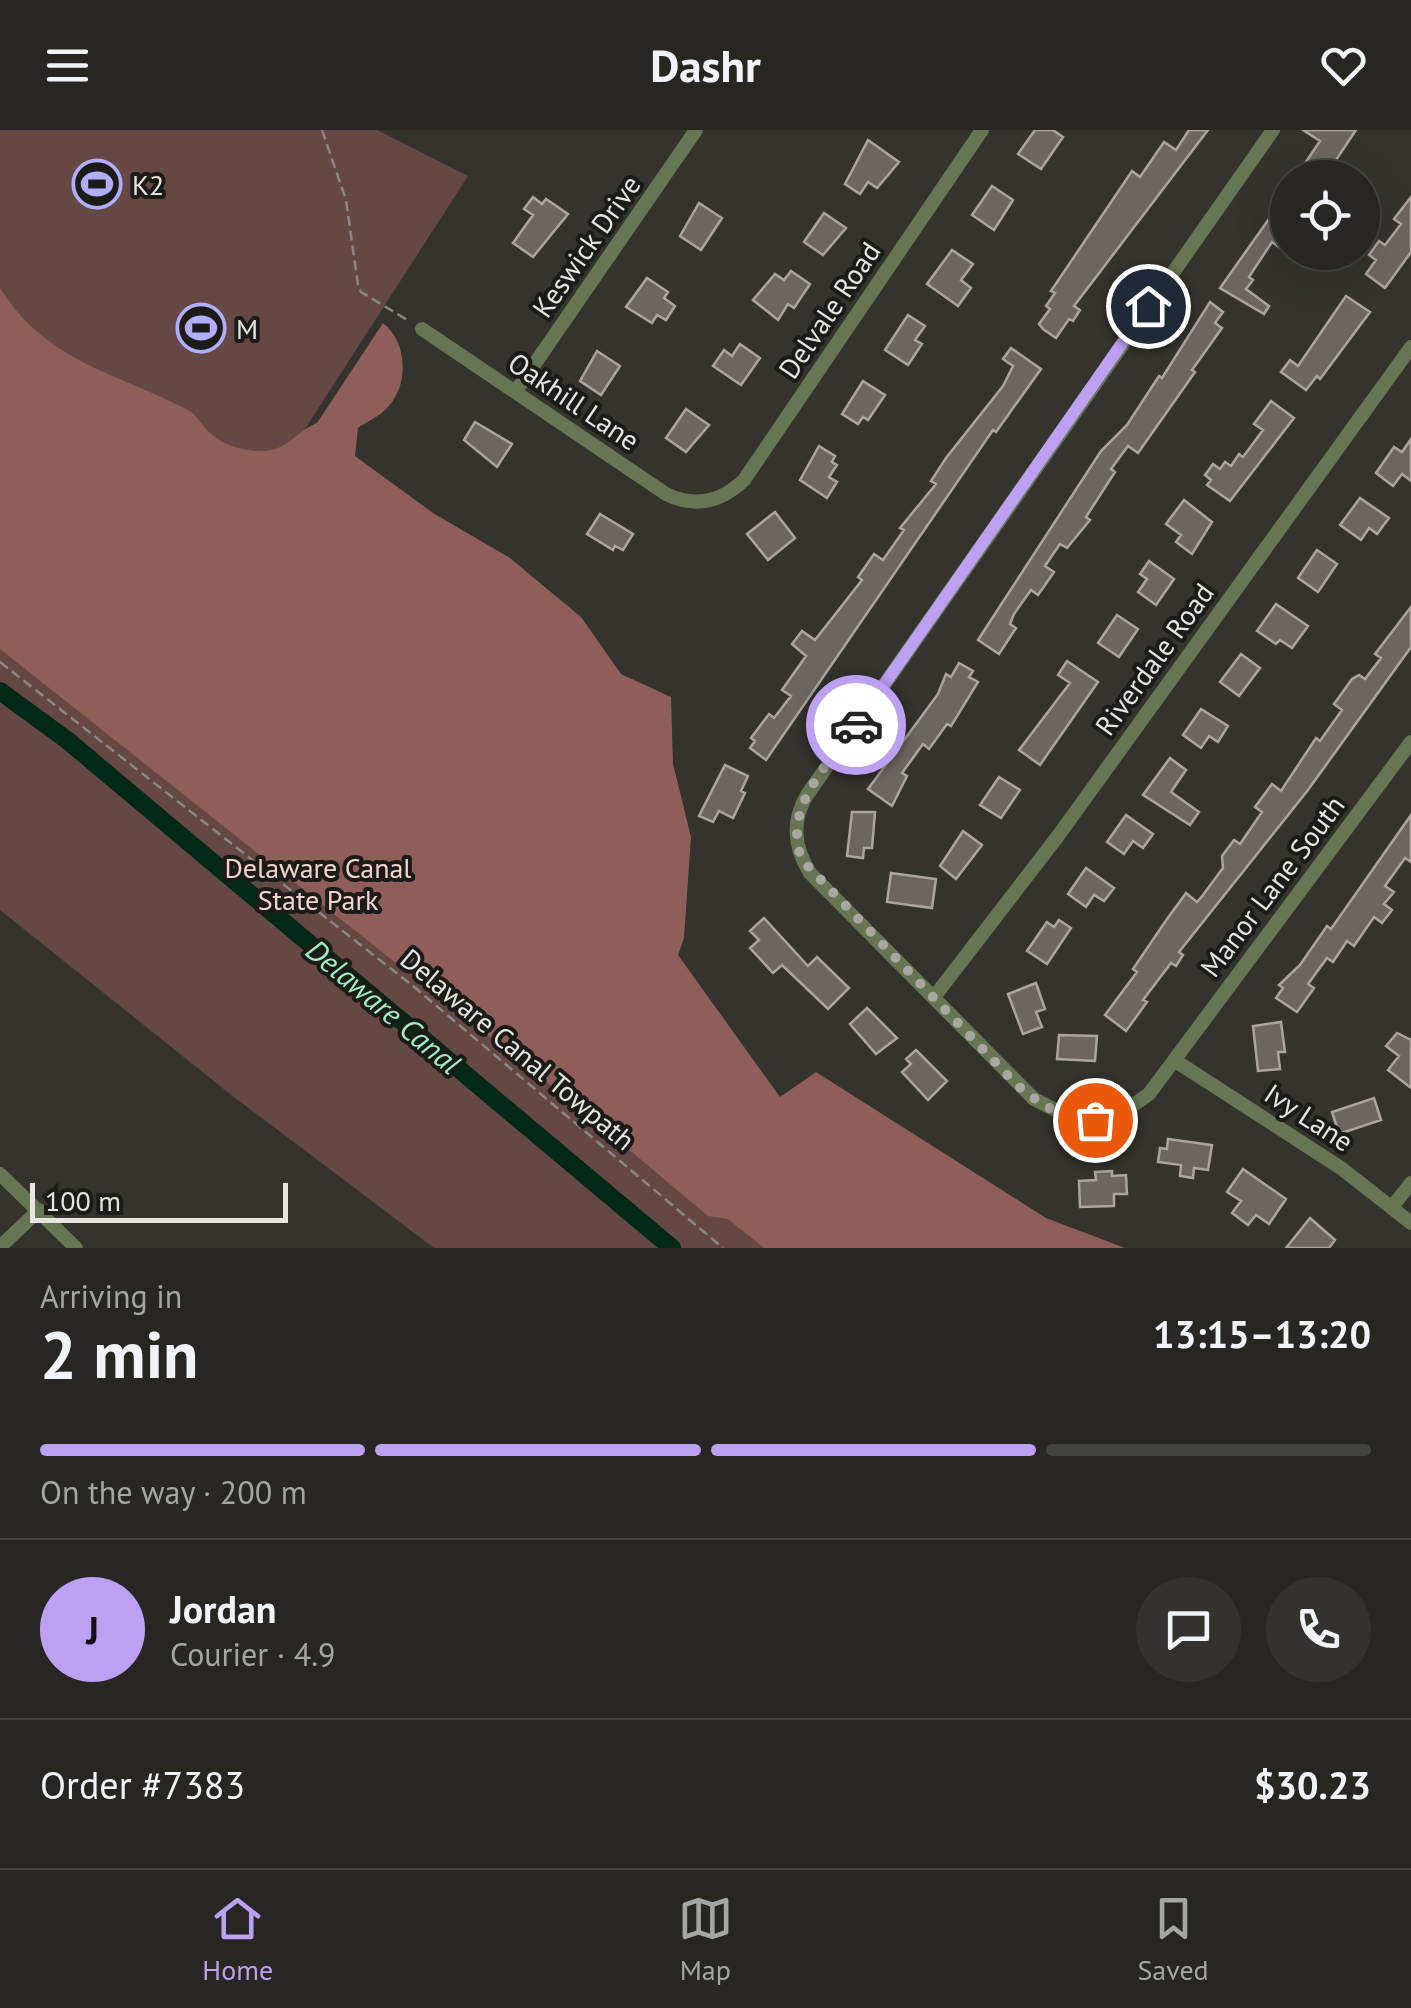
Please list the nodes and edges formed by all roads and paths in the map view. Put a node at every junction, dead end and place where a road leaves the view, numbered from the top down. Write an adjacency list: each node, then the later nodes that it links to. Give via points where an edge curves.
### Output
1 (322, 130): 5 (path, via 346,200 358,285)
2 (696, 130): 7 (street, Keswick Drive)
3 (982, 130): 8 (street, Delvale Road, via 744,480)
4 (1273, 130): 11 (street, Manor Lane South, via 807,795 796,834 810,873)
5 (422, 329): 7 (street, Oakhill Lane)
6 (1411, 347): 11 (street, Riverdale Road)
7 (516, 391): 8 (street, Oakhill Lane, via 666,494)
8 (703, 502)
9 (0, 662): 20 (path, Delaware Canal Towpath, via 413,986)
10 (1411, 742): 12 (street, Manor Lane South)
11 (934, 997): 12 (street, Manor Lane South, via 1018,1086 1073,1119 1106,1119 1136,1105)
12 (1174, 1060): 15 (street, Ivy Lane)
13 (0, 1174): 16 (street)
14 (1411, 1183): 15 (street)
15 (1392, 1207): 17 (street, Ivy Lane)
16 (40, 1210): 18 (street); 19 (street)
17 (1411, 1223)
18 (0, 1246)
19 (76, 1248)
20 (723, 1248)

